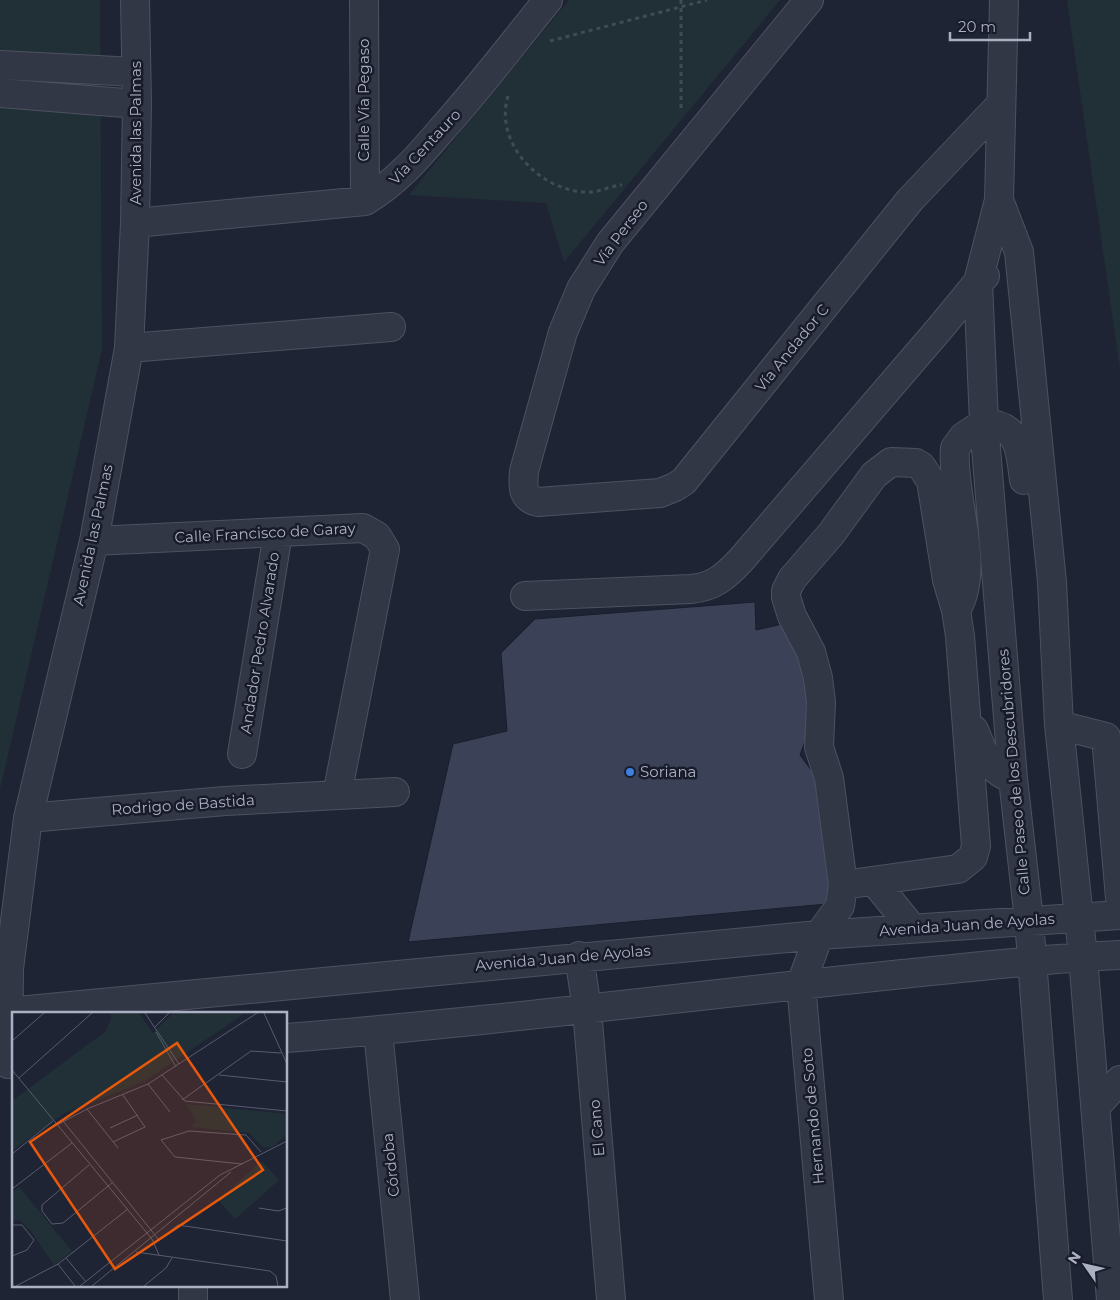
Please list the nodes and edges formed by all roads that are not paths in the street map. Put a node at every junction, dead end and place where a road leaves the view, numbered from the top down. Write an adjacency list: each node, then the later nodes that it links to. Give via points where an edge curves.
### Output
1 (135, 0): 7 (street, Avenida las Palmas)
2 (364, 0): 12 (street, Calle Vía Pegaso)
3 (548, 0): 12 (street, Vía Centauro, via 405,172)
4 (809, 0): 19 (street, Vía Perseo, via 610,243 582,289 563,332 524,471 524,493)
5 (1004, 0): 10 (street, Calle Paseo de los Descubridores)
6 (0, 65): 7 (street)
7 (136, 72): 9 (street, Avenida las Palmas)
8 (0, 92): 9 (street)
9 (137, 104): 13 (street, Avenida las Palmas)
10 (1001, 104): 11 (street, Calle Paseo de los Descubridores); 19 (street, Vía Andador C, via 910,200 684,481 660,493)
11 (999, 200): 14 (street, Calle Paseo de los Descubridores); 15 (street, Calle Paseo de los Descubridores)
12 (365, 201): 13 (street, Vía Centauro)
13 (135, 223): 17 (street, Avenida las Palmas)
14 (1019, 252): 15 (street); 22 (street, Calle Paseo de los Descubridores)
15 (978, 282): 18 (street, Calle Paseo de los Descubridores); 23 (street, via 748,553 720,581 691,589)
16 (390, 327): 17 (street)
17 (129, 348): 21 (street, Avenida las Palmas)
18 (984, 423): 22 (street, via 1002,425 1015,437 1021,458 1032,555 1038,568); 24 (street, via 963,437 955,448 966,572 963,600); 29 (street, Calle Paseo de los Descubridores)
19 (538, 502)
20 (278, 533): 21 (street, Calle Francisco de Garay); 28 (street, Andador Pedro Alvarado); 31 (street, Calle Francisco de Garay, via 363,528 377,536 385,548)
21 (94, 541): 32 (street, Avenida las Palmas)
22 (1052, 582): 26 (street, Calle Paseo de los Descubridores)
23 (525, 596)
24 (956, 610): 25 (street, Hernando de Soto); 34 (street, Hernando de Soto, via 947,580 931,481 921,466 909,461 891,462 874,475 787,587 786,597 792,616 811,652 818,678 821,702 819,747 829,778)
25 (967, 715): 29 (street, via 991,767); 33 (street, Hernando de Soto, via 976,846 973,857 963,867 951,871)
26 (1059, 724): 27 (street); 37 (street, Calle Paseo de los Descubridores)
27 (1113, 730): 35 (street)
28 (242, 754)
29 (1013, 779): 38 (street, Calle Paseo de los Descubridores)
30 (396, 792): 31 (street, Rodrigo de Bastida)
31 (337, 796): 32 (street, Rodrigo de Bastida, via 224,801)
32 (28, 818): 47 (street, Avenida las Palmas, via 12,935)
33 (874, 881): 34 (street); 39 (street)
34 (843, 885): 40 (street, Hernando de Soto, via 838,911)
35 (1120, 898)
36 (1120, 914): 37 (street, Avenida Juan de Ayolas)
37 (1078, 918): 38 (street, Avenida Juan de Ayolas); 43 (street, Calle Paseo de los Descubridores)
38 (1029, 920): 39 (street, Avenida Juan de Ayolas); 44 (street, Calle Paseo de los Descubridores)
39 (912, 928): 40 (street, Avenida Juan de Ayolas)
40 (819, 935): 42 (street, Avenida Juan de Ayolas); 45 (street, Hernando de Soto)
41 (1120, 954): 43 (street)
42 (579, 956): 46 (street, El Cano); 47 (street, Avenida Juan de Ayolas)
43 (1083, 956): 44 (street); 52 (street, Calle Paseo de los Descubridores)
44 (1032, 961): 45 (street); 56 (street, Calle Paseo de los Descubridores)
45 (801, 984): 46 (street); 55 (street, Hernando de Soto)
46 (588, 1009): 48 (street); 54 (street, El Cano)
47 (7, 1012): 50 (street, Avenida las Palmas)
48 (378, 1031): 49 (street); 53 (street, Córdoba)
49 (288, 1038)
50 (7, 1065)
51 (1120, 1080): 52 (street)
52 (1097, 1106): 57 (street, Calle Paseo de los Descubridores)
53 (405, 1300)
54 (611, 1300)
55 (829, 1300)
56 (1058, 1300)
57 (1111, 1300)

